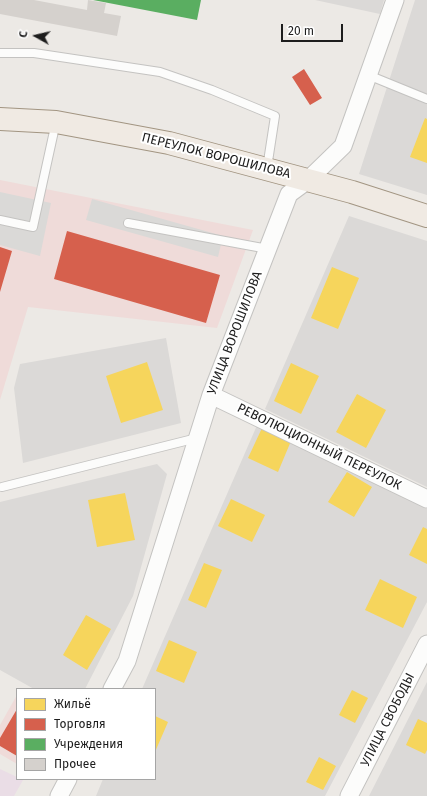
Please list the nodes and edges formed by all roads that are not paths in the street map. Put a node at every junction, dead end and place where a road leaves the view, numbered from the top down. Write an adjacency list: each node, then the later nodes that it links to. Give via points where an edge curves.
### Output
1 (395, 0): 3 (street, УЛИЦА ВОРОШИЛОВА)
2 (0, 53): 7 (lane, via 34,53 160,72 276,116)
3 (368, 75): 4 (lane); 8 (street, УЛИЦА ВОРОШИЛОВА, via 343,146)
4 (427, 99)
5 (0, 119): 6 (main road, ПЕРЕУЛОК ВОРОШИЛОВА)
6 (56, 122): 7 (main road, ПЕРЕУЛОК ВОРОШИЛОВА, via 135,136); 10 (lane, via 32,227)
7 (267, 168): 8 (main road, ПЕРЕУЛОК ВОРОШИЛОВА)
8 (308, 180): 9 (main road, ПЕРЕУЛОК ВОРОШИЛОВА); 12 (street, УЛИЦА ВОРОШИЛОВА, via 289,194)
9 (427, 216)
10 (0, 220)
11 (128, 224): 12 (lane)
12 (268, 249): 13 (street, УЛИЦА ВОРОШИЛОВА)
13 (211, 395): 14 (street, УЛИЦА ВОРОШИЛОВА); 16 (street, РЕВОЛЮЦИОННЫЙ ПЕРЕУЛОК)
14 (197, 438): 15 (lane); 18 (street, УЛИЦА ВОРОШИЛОВА, via 127,661)
15 (2, 487)
16 (427, 499)
17 (427, 644): 21 (street, УЛИЦА СВОБОДЫ)
18 (113, 688)
19 (67, 780): 20 (street)
20 (59, 796)
21 (349, 796)

